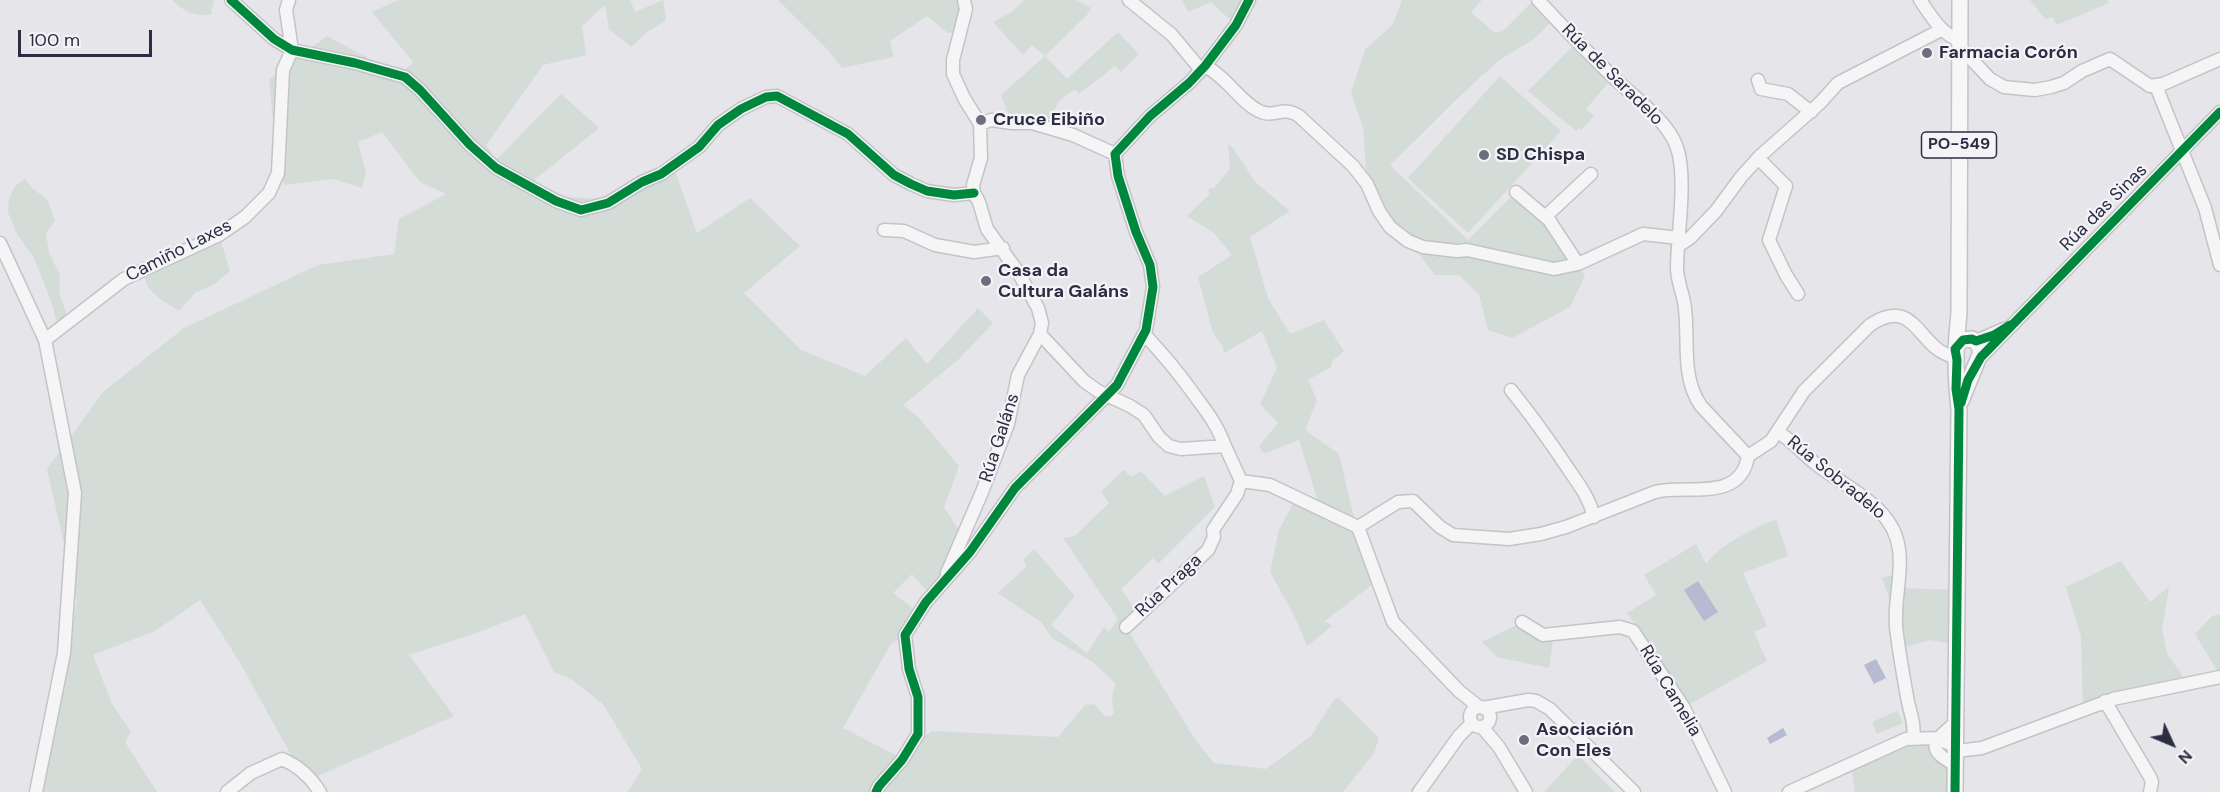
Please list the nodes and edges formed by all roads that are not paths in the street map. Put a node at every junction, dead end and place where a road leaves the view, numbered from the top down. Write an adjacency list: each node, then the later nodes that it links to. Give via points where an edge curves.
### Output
1 (231, 0): 11 (street)
2 (289, 0): 11 (street, Camiño Laxes, via 286,10)
3 (964, 0): 18 (street, via 966,9 953,74)
4 (1129, 0): 13 (street, via 1172,35)
5 (1250, 0): 13 (street)
6 (1538, 0): 27 (street, Rúa de Saradelo, via 1671,136 1680,164)
7 (1920, 0): 9 (street)
8 (1960, 0): 10 (main road, PO-549)
9 (1941, 30): 10 (street); 16 (street, via 1838,83)
10 (1960, 44): 15 (street, via 1990,78 2004,87 2051,87 2110,59 2145,85); 33 (main road, PO-549)
11 (292, 50): 24 (street, via 405,77 496,168 580,210 608,203 661,174 699,147 718,125 741,108 777,96 848,134 894,175 911,184 954,195); 37 (street, Camiño Laxes, via 283,70 278,173 269,193 219,235 124,279)
12 (2220, 59): 15 (street)
13 (1203, 68): 20 (street); 30 (street, via 1226,80 1257,111 1268,114 1289,110 1299,116 1353,166 1384,219 1408,241 1423,247 1467,250 1554,269)
14 (1758, 81): 16 (street, via 1761,90 1788,94)
15 (2156, 86): 19 (street)
16 (1810, 112): 21 (street)
17 (2220, 112): 19 (street, Rúa das Sinas)
18 (980, 124): 20 (street, via 991,120 1032,123 1073,135); 24 (street, via 981,158)
19 (2181, 153): 31 (street, via 2205,208); 34 (street, Rúa das Sinas)
20 (1115, 154): 36 (street, via 1118,176 1153,287)
21 (1758, 158): 27 (street, via 1716,211 1690,238); 32 (street, via 1786,186 1769,240)
22 (1591, 174): 25 (street)
23 (1516, 192): 25 (street)
24 (974, 193): 29 (street, via 987,229)
25 (1546, 216): 30 (street)
26 (884, 230): 29 (street, via 904,231 935,245 974,252)
27 (1679, 242): 30 (street, via 1643,234); 46 (street, Rúa de Saradelo, via 1677,270 1685,305 1687,368 1695,398)
28 (0, 243): 37 (street)
29 (1003, 248): 35 (street, via 1038,308)
30 (1578, 264)
31 (2220, 265)
32 (1798, 294)
33 (1959, 313): 38 (main road, PO-549); 39 (main road, PO-549)
34 (2010, 325): 38 (street, Rúa das Sinas, via 1994,335); 40 (street, Rúa das Sinas)
35 (1040, 334): 42 (street, via 1084,381); 50 (street, Rúa Galáns, via 1018,375 1008,424)
36 (1144, 334): 42 (street, via 1124,375); 45 (street, via 1175,367 1208,412)
37 (45, 340): 65 (street, via 75,493 64,653)
38 (1974, 340): 39 (main road, via 1963,340); 40 (main road, PO-549, via 1980,348)
39 (1956, 354): 40 (main road, via 1968,366); 43 (main road, PO-549); 44 (street, Rúa Sobradelo, via 1943,355 1908,319 1892,314 1881,318 1804,391)
40 (1978, 360): 43 (main road, PO-549)
41 (1511, 390): 48 (street, via 1550,439 1583,490)
42 (1107, 395): 45 (street, via 1144,415 1169,446); 51 (street, via 1016,488)
43 (1959, 409): 61 (main road, PO-549)
44 (1778, 432): 46 (street, Rúa Sobradelo); 62 (street, Rúa Sobradelo, via 1882,512 1896,534 1900,558 1896,629)
45 (1225, 446): 47 (street)
46 (1748, 456): 48 (street, Rúa Sobradelo, via 1743,472 1731,483 1692,491 1663,490)
47 (1241, 481): 49 (street, via 1270,485); 54 (street, Rúa Praga, via 1213,530 1208,550)
48 (1594, 517): 49 (street, Rúa Sobradelo, via 1521,538 1457,537 1440,527 1413,501 1403,501)
49 (1358, 527): 56 (street, via 1393,622)
50 (960, 543): 51 (street, via 963,550); 52 (street, Rúa Galáns, via 946,573)
51 (970, 552): 52 (street)
52 (947, 580): 68 (street, via 926,602 905,635 909,669 918,697 918,734)
53 (1522, 622): 72 (street, Rúa Camelia, via 1543,635 1620,627 1633,631 1684,708)
54 (1126, 627)
55 (2220, 677): 57 (street)
56 (1459, 691): 59 (street); 60 (street)
57 (2105, 701): 64 (street, via 1982,748); 75 (street, via 2150,777)
58 (1508, 704): 59 (street); 60 (street); 71 (street, via 1532,700 1546,706)
59 (1481, 708): 60 (street, via 1489,713)
60 (1478, 722): 69 (street, via 1459,736); 70 (street, via 1499,747)
61 (1955, 723): 63 (street); 64 (main road, PO-549)
62 (1915, 739): 63 (street); 73 (street, via 1906,739)
63 (1937, 744): 64 (street); 64 (street, via 1947,760)
64 (1956, 754): 74 (main road, PO-549)
65 (36, 792)
66 (227, 792): 67 (street, via 251,773 282,759 296,764)
67 (320, 792)
68 (876, 792)
69 (1419, 792)
70 (1526, 792)
71 (1634, 792)
72 (1725, 792)
73 (1789, 792)
74 (1955, 792)
75 (2150, 792)

